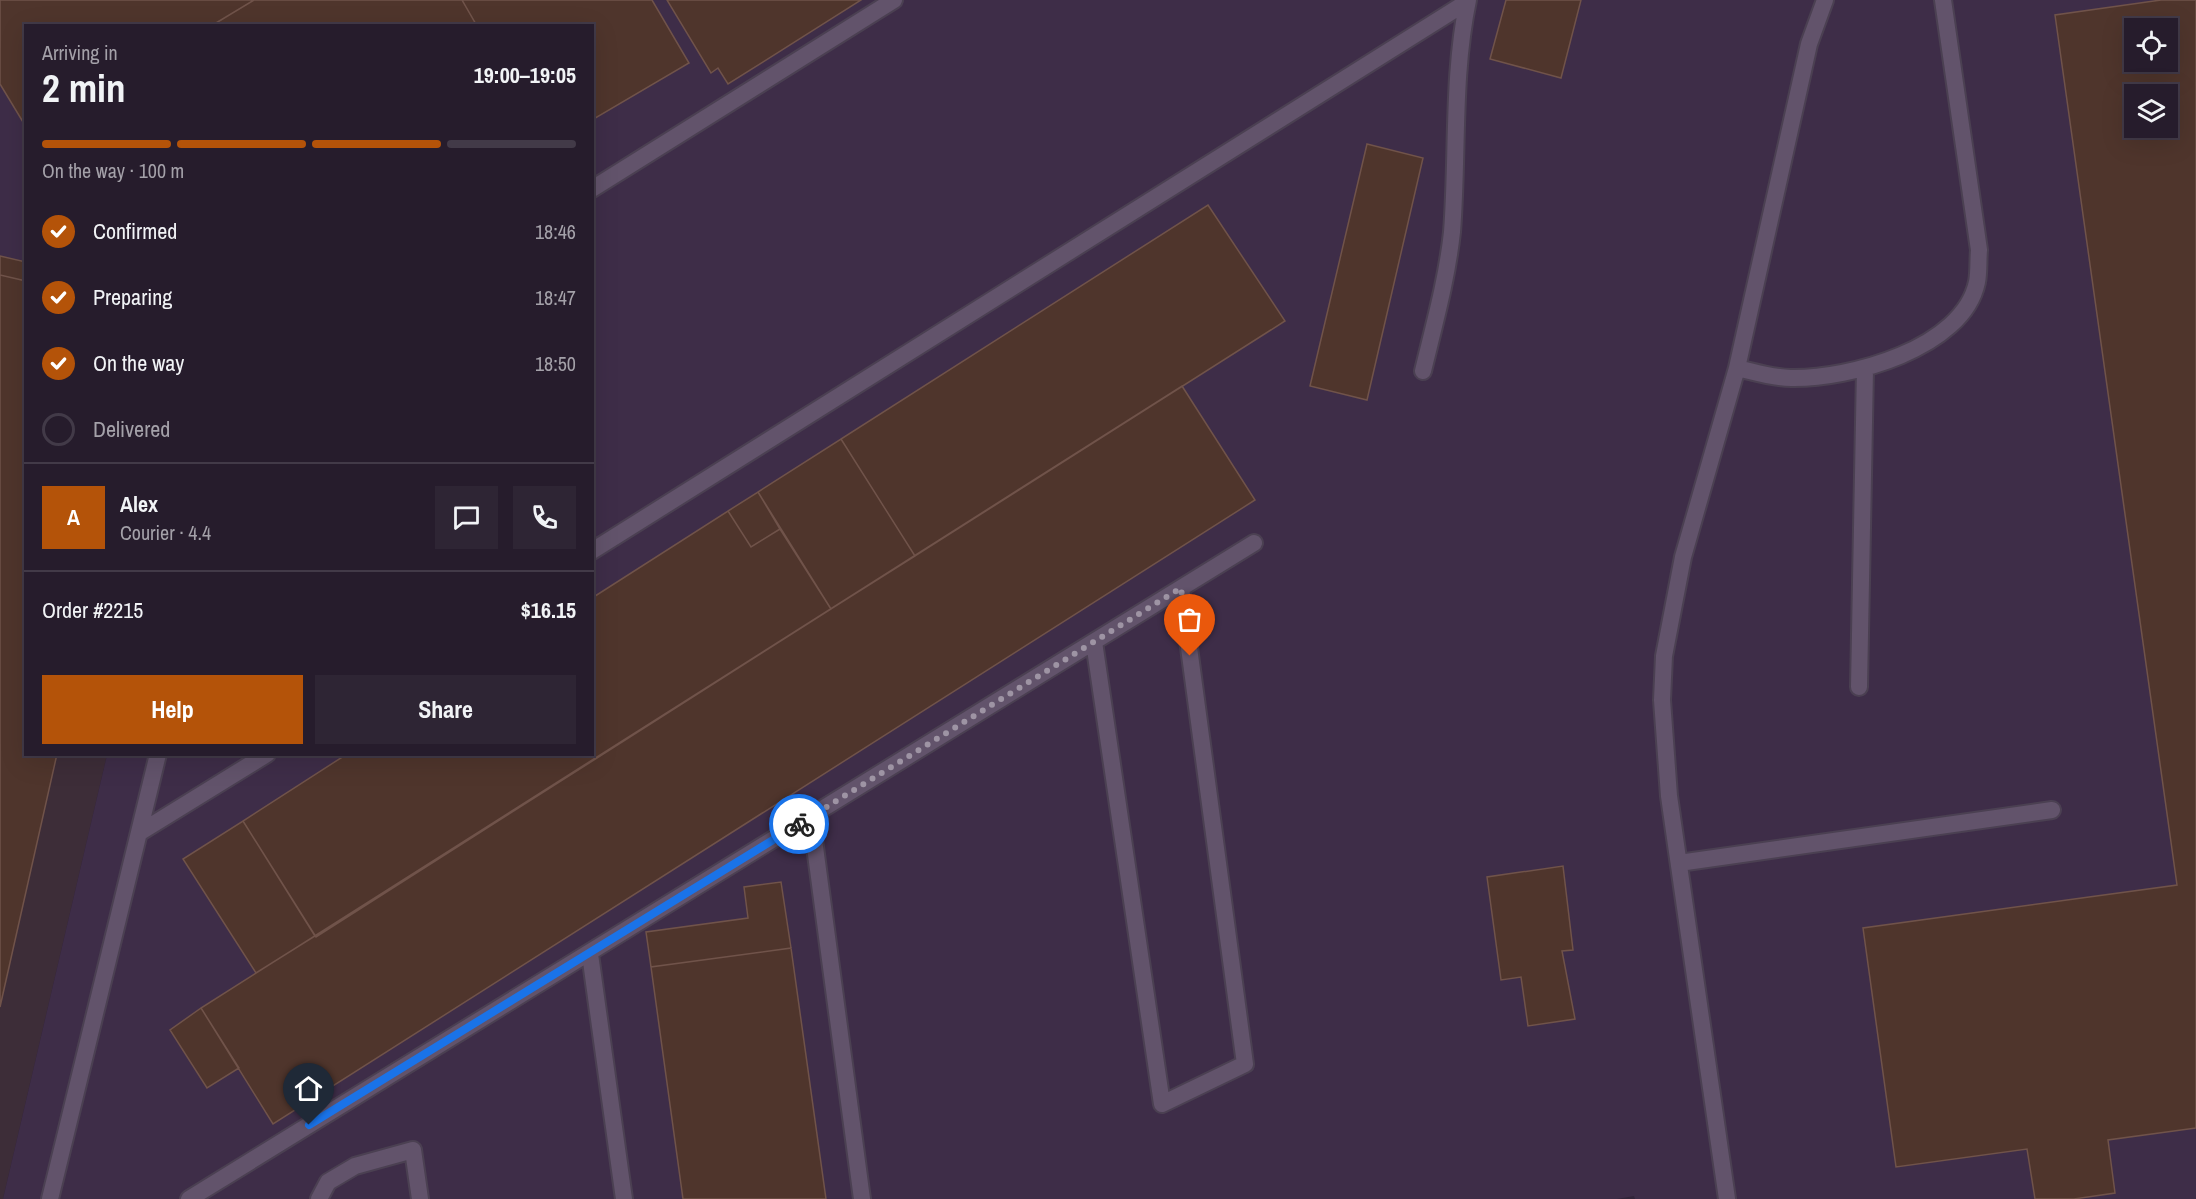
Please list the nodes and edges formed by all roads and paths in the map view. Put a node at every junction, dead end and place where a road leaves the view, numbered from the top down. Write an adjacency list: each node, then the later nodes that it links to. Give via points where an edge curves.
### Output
1 (894, 0): 5 (lane)
2 (1825, 0): 6 (lane, via 1809,44)
3 (1943, 0): 7 (lane, via 1979,250 1977,284 1962,312 1933,339 1900,357)
4 (1467, 1): 8 (lane, via 1448,267); 10 (lane)
5 (594, 188)
6 (1737, 368): 7 (lane, via 1791,378); 19 (lane, via 1683,557 1664,656 1665,752)
7 (1865, 369): 13 (lane)
8 (1423, 371)
9 (1254, 543): 11 (lane)
10 (594, 551)
11 (1181, 588): 12 (lane); 12 (lane, via 1245,1064 1162,1104)
12 (1094, 642): 17 (lane)
13 (1859, 687)
14 (158, 756): 18 (lane)
15 (264, 756): 18 (lane)
16 (2052, 810): 19 (lane)
17 (811, 817): 20 (lane); 26 (lane)
18 (140, 833): 21 (lane)
19 (1679, 863): 27 (lane)
20 (590, 954): 22 (lane); 25 (lane)
21 (50, 1199)
22 (189, 1199)
23 (319, 1199): 24 (lane, via 327,1182 355,1167 413,1150)
24 (420, 1199)
25 (624, 1199)
26 (862, 1199)
27 (1726, 1199)

